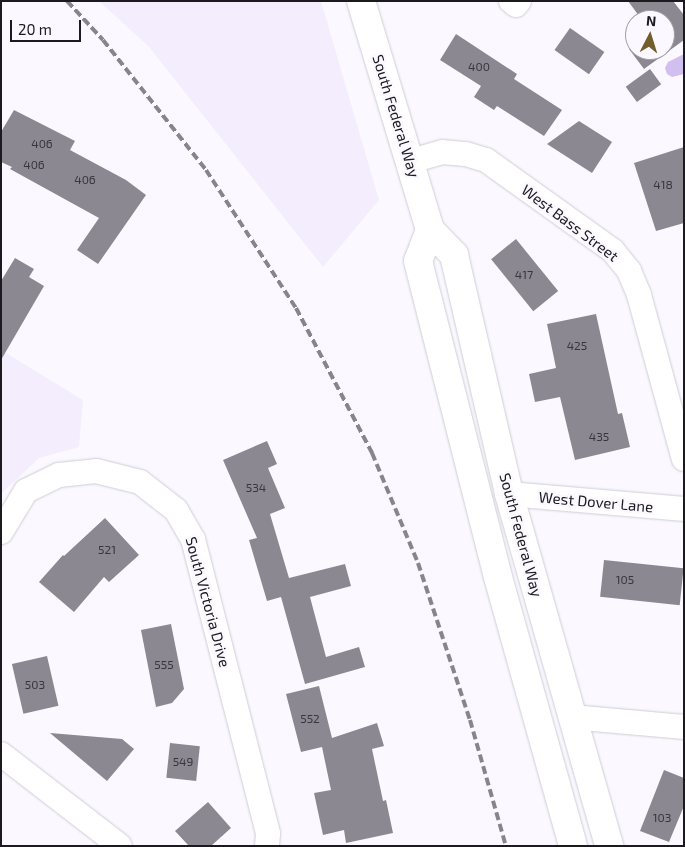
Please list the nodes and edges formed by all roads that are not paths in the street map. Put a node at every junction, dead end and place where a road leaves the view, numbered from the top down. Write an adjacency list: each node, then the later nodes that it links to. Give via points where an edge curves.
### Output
1 (361, 1): 4 (main road, South Federal Way)
2 (511, 1): 3 (street, via 516,5)
3 (519, 1)
4 (411, 161): 5 (main road, South Federal Way); 6 (street, West Bass Street, via 442,152 486,160 613,251 629,271 639,295)
5 (430, 230): 7 (main road, South Federal Way, via 454,256); 15 (main road, via 418,262 498,578)
6 (684, 459)
7 (509, 494): 8 (street, West Dover Lane); 10 (main road, South Federal Way)
8 (684, 509)
9 (1, 532): 14 (street, South Victoria Drive, via 26,491 59,475 96,471 140,482 176,510 193,539 268,834)
10 (572, 717): 11 (street); 16 (main road, South Federal Way)
11 (684, 727)
12 (1, 754): 13 (street)
13 (120, 846)
14 (267, 846)
15 (573, 846)
16 (608, 846)

